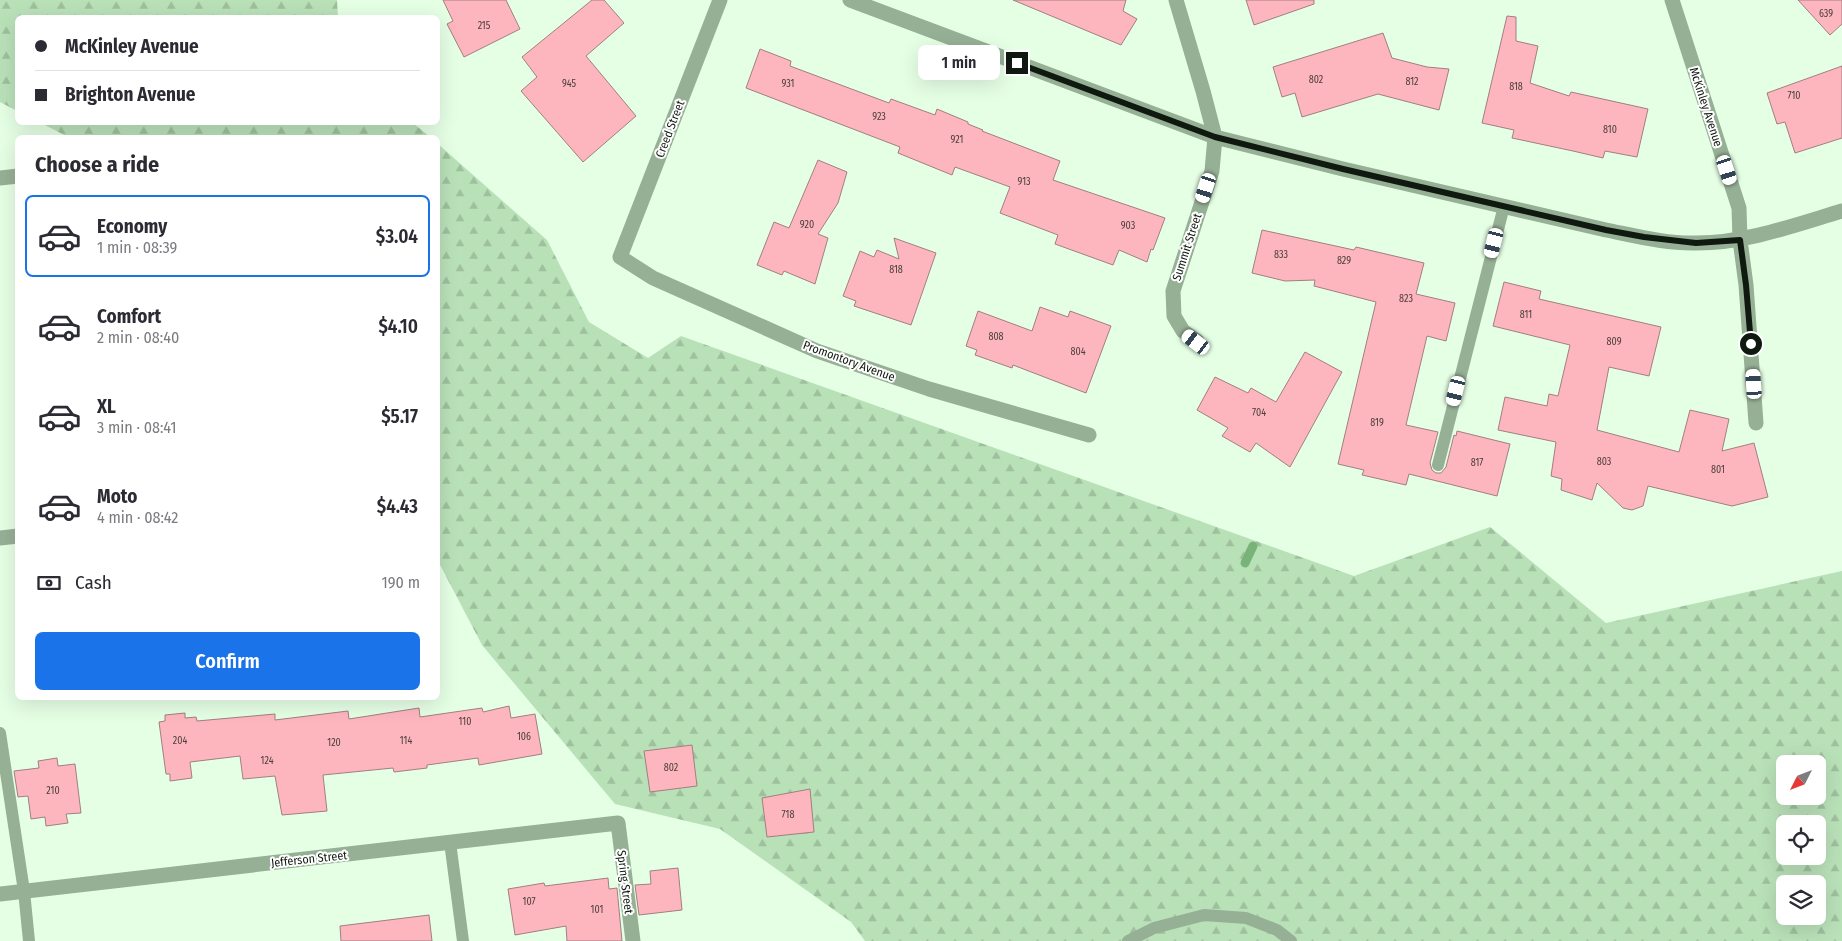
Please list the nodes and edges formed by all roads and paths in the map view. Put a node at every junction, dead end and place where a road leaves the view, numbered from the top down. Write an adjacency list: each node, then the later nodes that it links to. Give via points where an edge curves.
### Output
1 (720, 0): 11 (street, Creed Street)
2 (850, 0): 5 (street)
3 (1176, 0): 5 (street, Summit Street)
4 (1675, 1): 10 (street, McKinley Avenue, via 1738,208)
5 (1215, 137): 8 (street); 12 (street, Summit Street, via 1212,171 1172,291 1174,316 1183,332)
6 (15, 176): 7 (street)
7 (0, 178)
8 (1504, 206): 10 (street, via 1644,237 1696,243); 15 (lane)
9 (1842, 211): 10 (street)
10 (1740, 240): 13 (street, McKinley Avenue)
11 (620, 257): 14 (street, Promontory Avenue, via 653,278 817,351 929,389)
12 (1196, 342)
13 (1756, 423)
14 (1089, 435)
15 (1438, 465)
16 (15, 536): 17 (street)
17 (0, 538)
18 (0, 733): 21 (lane)
19 (618, 823): 20 (street, Jefferson Street); 25 (street, Spring Street)
20 (450, 842): 21 (street, Jefferson Street); 24 (lane)
21 (24, 892): 22 (street, Jefferson Street); 23 (lane)
22 (0, 894)
23 (29, 941)
24 (463, 941)
25 (633, 941)
26 (1128, 941): 27 (lane, via 1154,928 1204,915 1246,918 1277,930)
27 (1291, 941)

